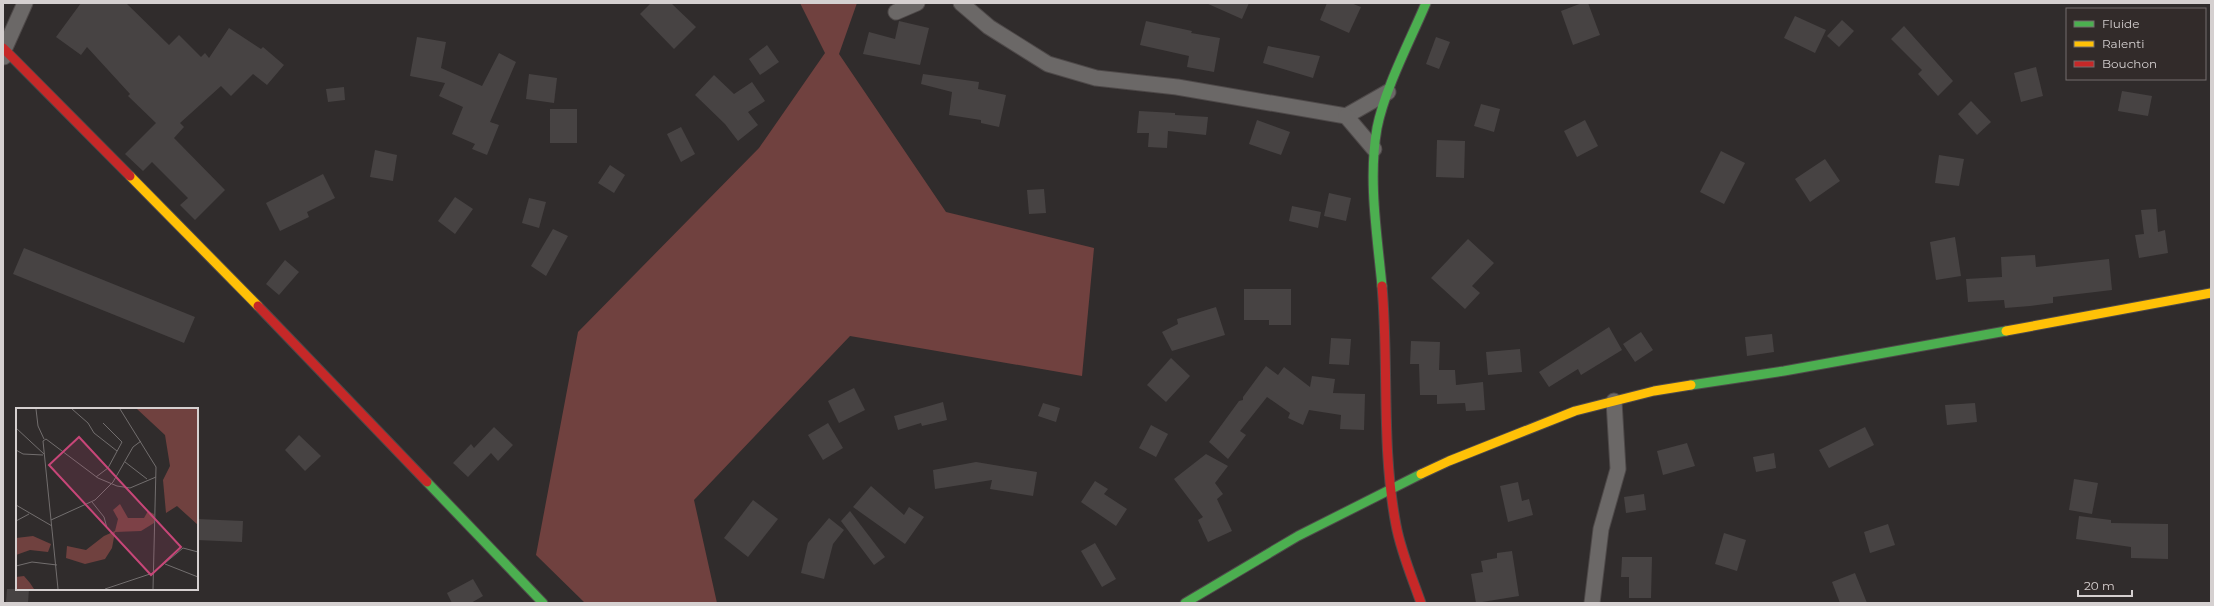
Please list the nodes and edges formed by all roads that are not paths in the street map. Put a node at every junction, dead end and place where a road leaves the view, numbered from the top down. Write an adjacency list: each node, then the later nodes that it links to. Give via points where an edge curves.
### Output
1 (25, 3): 6 (street)
2 (917, 3): 5 (street)
3 (961, 3): 8 (street, via 989,27 1048,64 1096,78 1177,87)
4 (1426, 3): 7 (street)
5 (896, 12)
6 (3, 54): 13 (street, via 226,274)
7 (1388, 92): 8 (street); 9 (street, via 1377,122)
8 (1346, 116): 9 (street)
9 (1374, 149): 12 (street, via 1385,328 1385,396)
10 (2211, 293): 11 (street, via 2149,302 1784,371 1654,391)
11 (1614, 401): 12 (street, via 1575,411 1449,461); 16 (street, via 1618,469 1601,529)
12 (1390, 489): 14 (street, via 1298,536); 15 (street, via 1396,527)
13 (543, 603)
14 (1185, 603)
15 (1421, 603)
16 (1592, 603)

